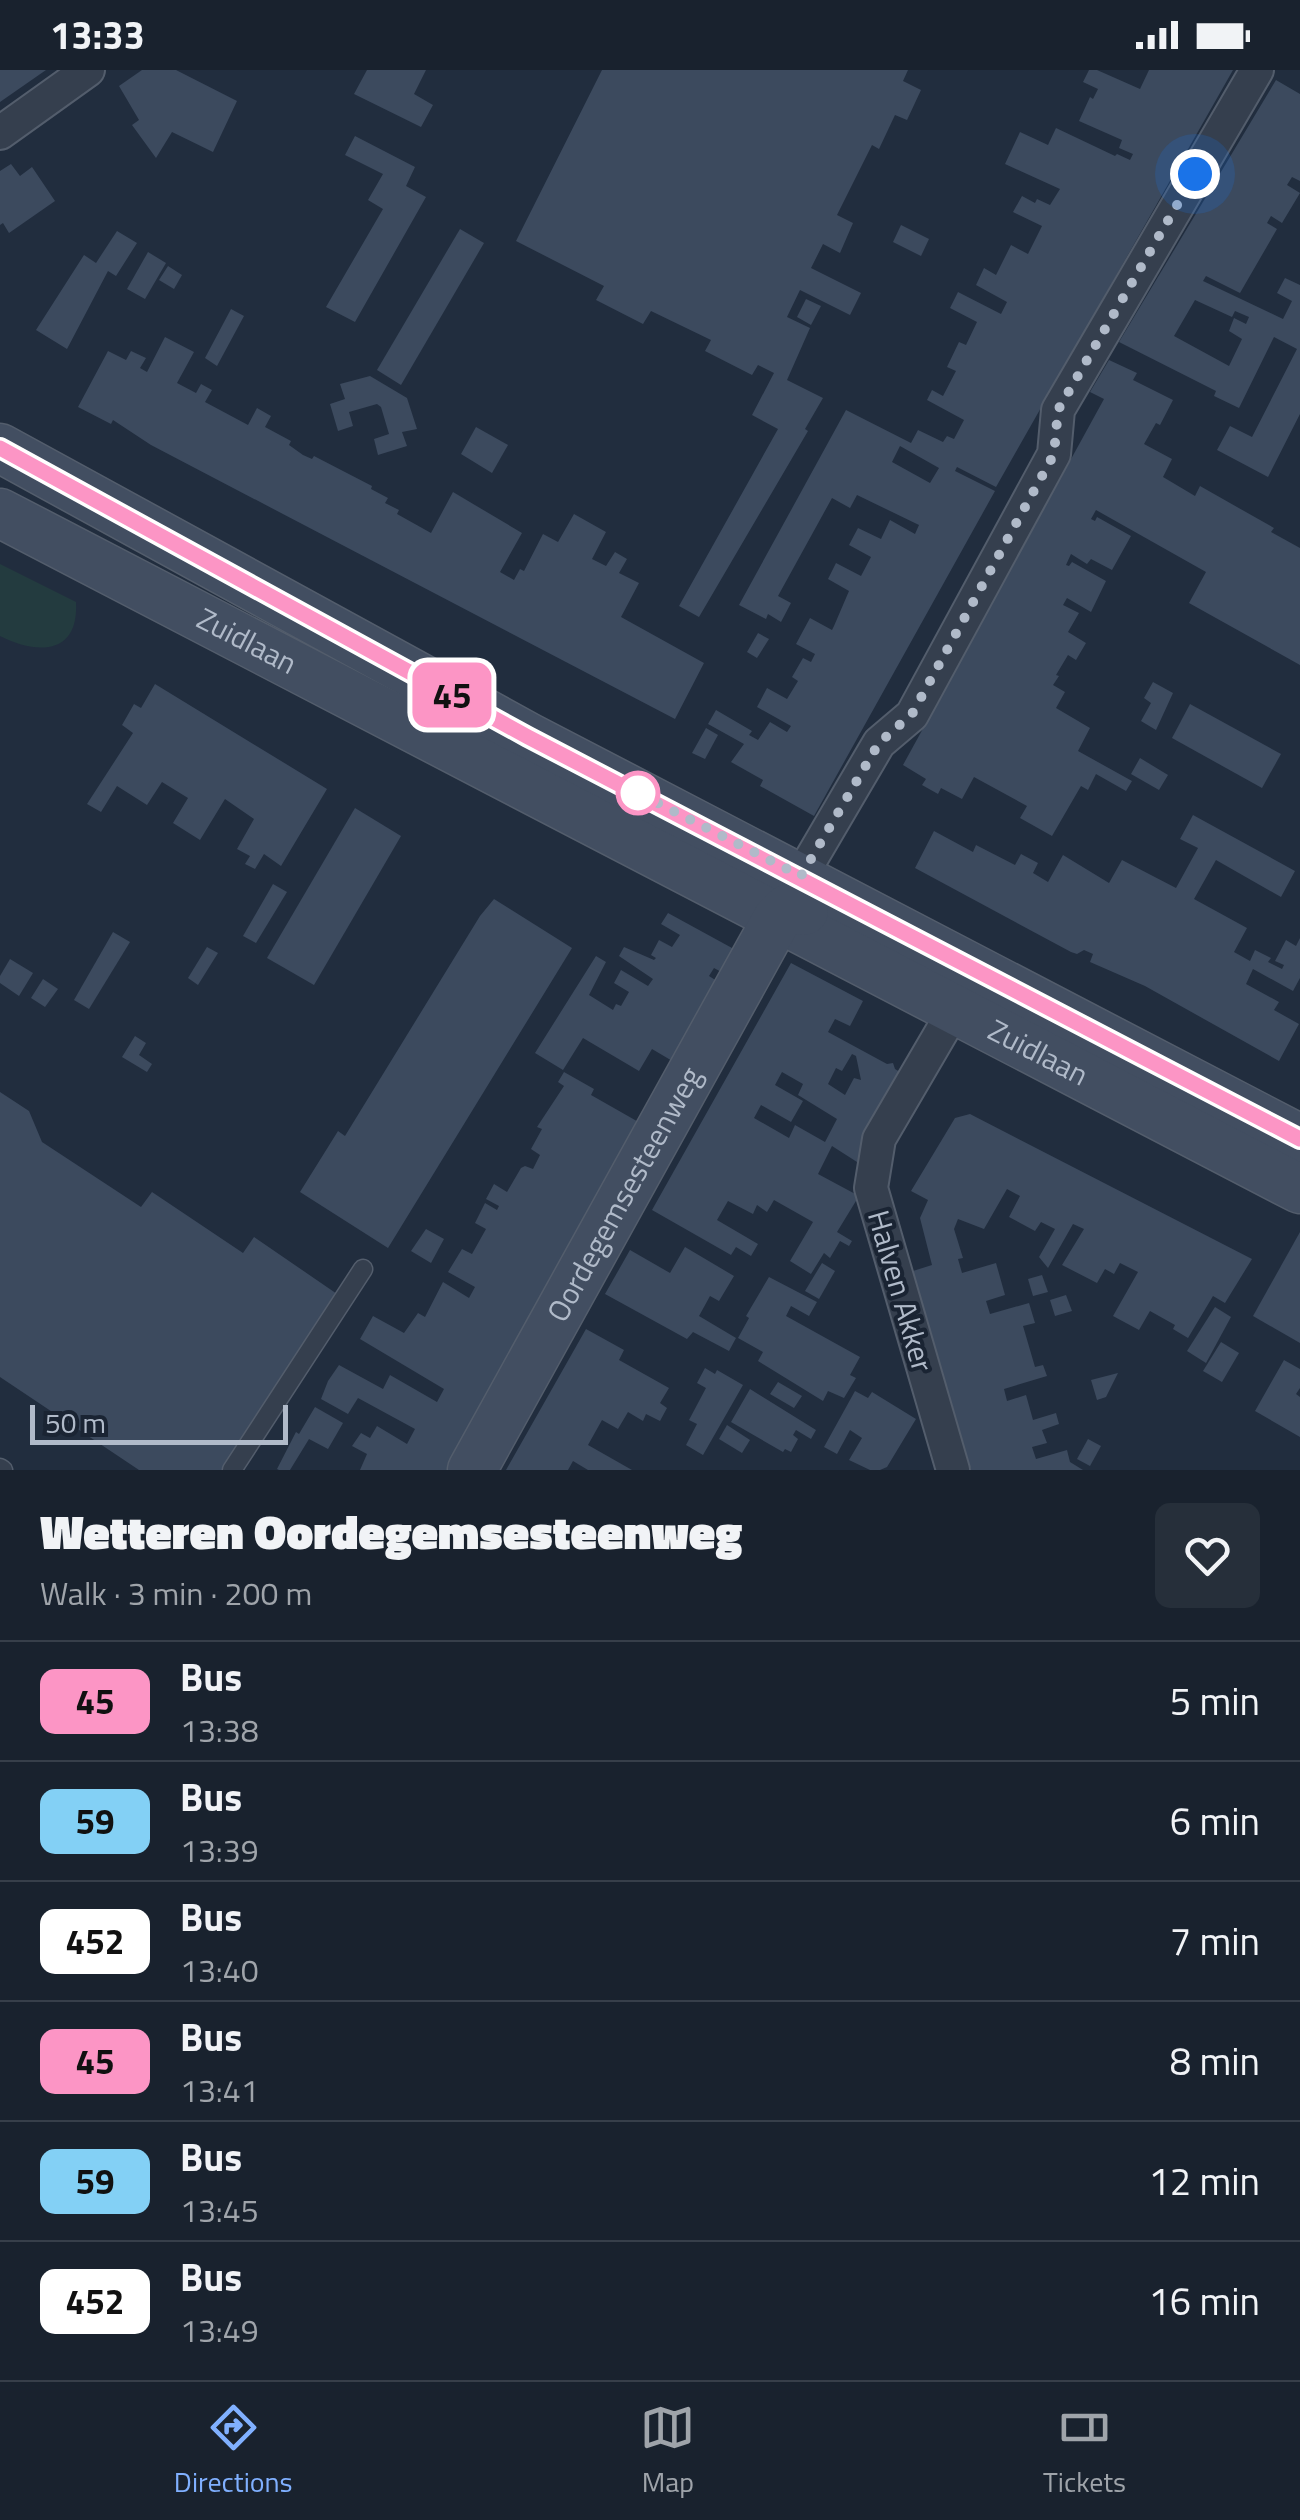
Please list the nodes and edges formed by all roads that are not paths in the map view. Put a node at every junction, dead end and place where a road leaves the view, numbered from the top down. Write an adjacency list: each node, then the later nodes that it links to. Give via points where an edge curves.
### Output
1 (88, 70): 3 (street)
2 (1258, 70): 8 (street, via 1058,410 1054,454 912,714 879,743)
3 (0, 134)
4 (0, 448): 7 (main road, Zuidlaan)
5 (0, 513): 6 (main road, Zuidlaan)
6 (494, 770): 7 (main road, Zuidlaan, via 522,765 688,841 708,845); 9 (main road, Zuidlaan)
7 (726, 838): 8 (main road, Zuidlaan)
8 (801, 876): 10 (main road, Zuidlaan)
9 (778, 918): 10 (main road, Zuidlaan, via 798,908 988,998 1012,1004); 11 (main road, Zuidlaan); 16 (main road, Oordegemsesteenweg)
10 (1033, 998): 12 (main road, Zuidlaan)
11 (955, 1010): 13 (main road, Zuidlaan); 17 (street, Halven Akker, via 879,1139 870,1188)
12 (1298, 1133)
13 (1300, 1189)
14 (364, 1269): 15 (lane)
15 (232, 1470)
16 (472, 1470)
17 (953, 1470)

